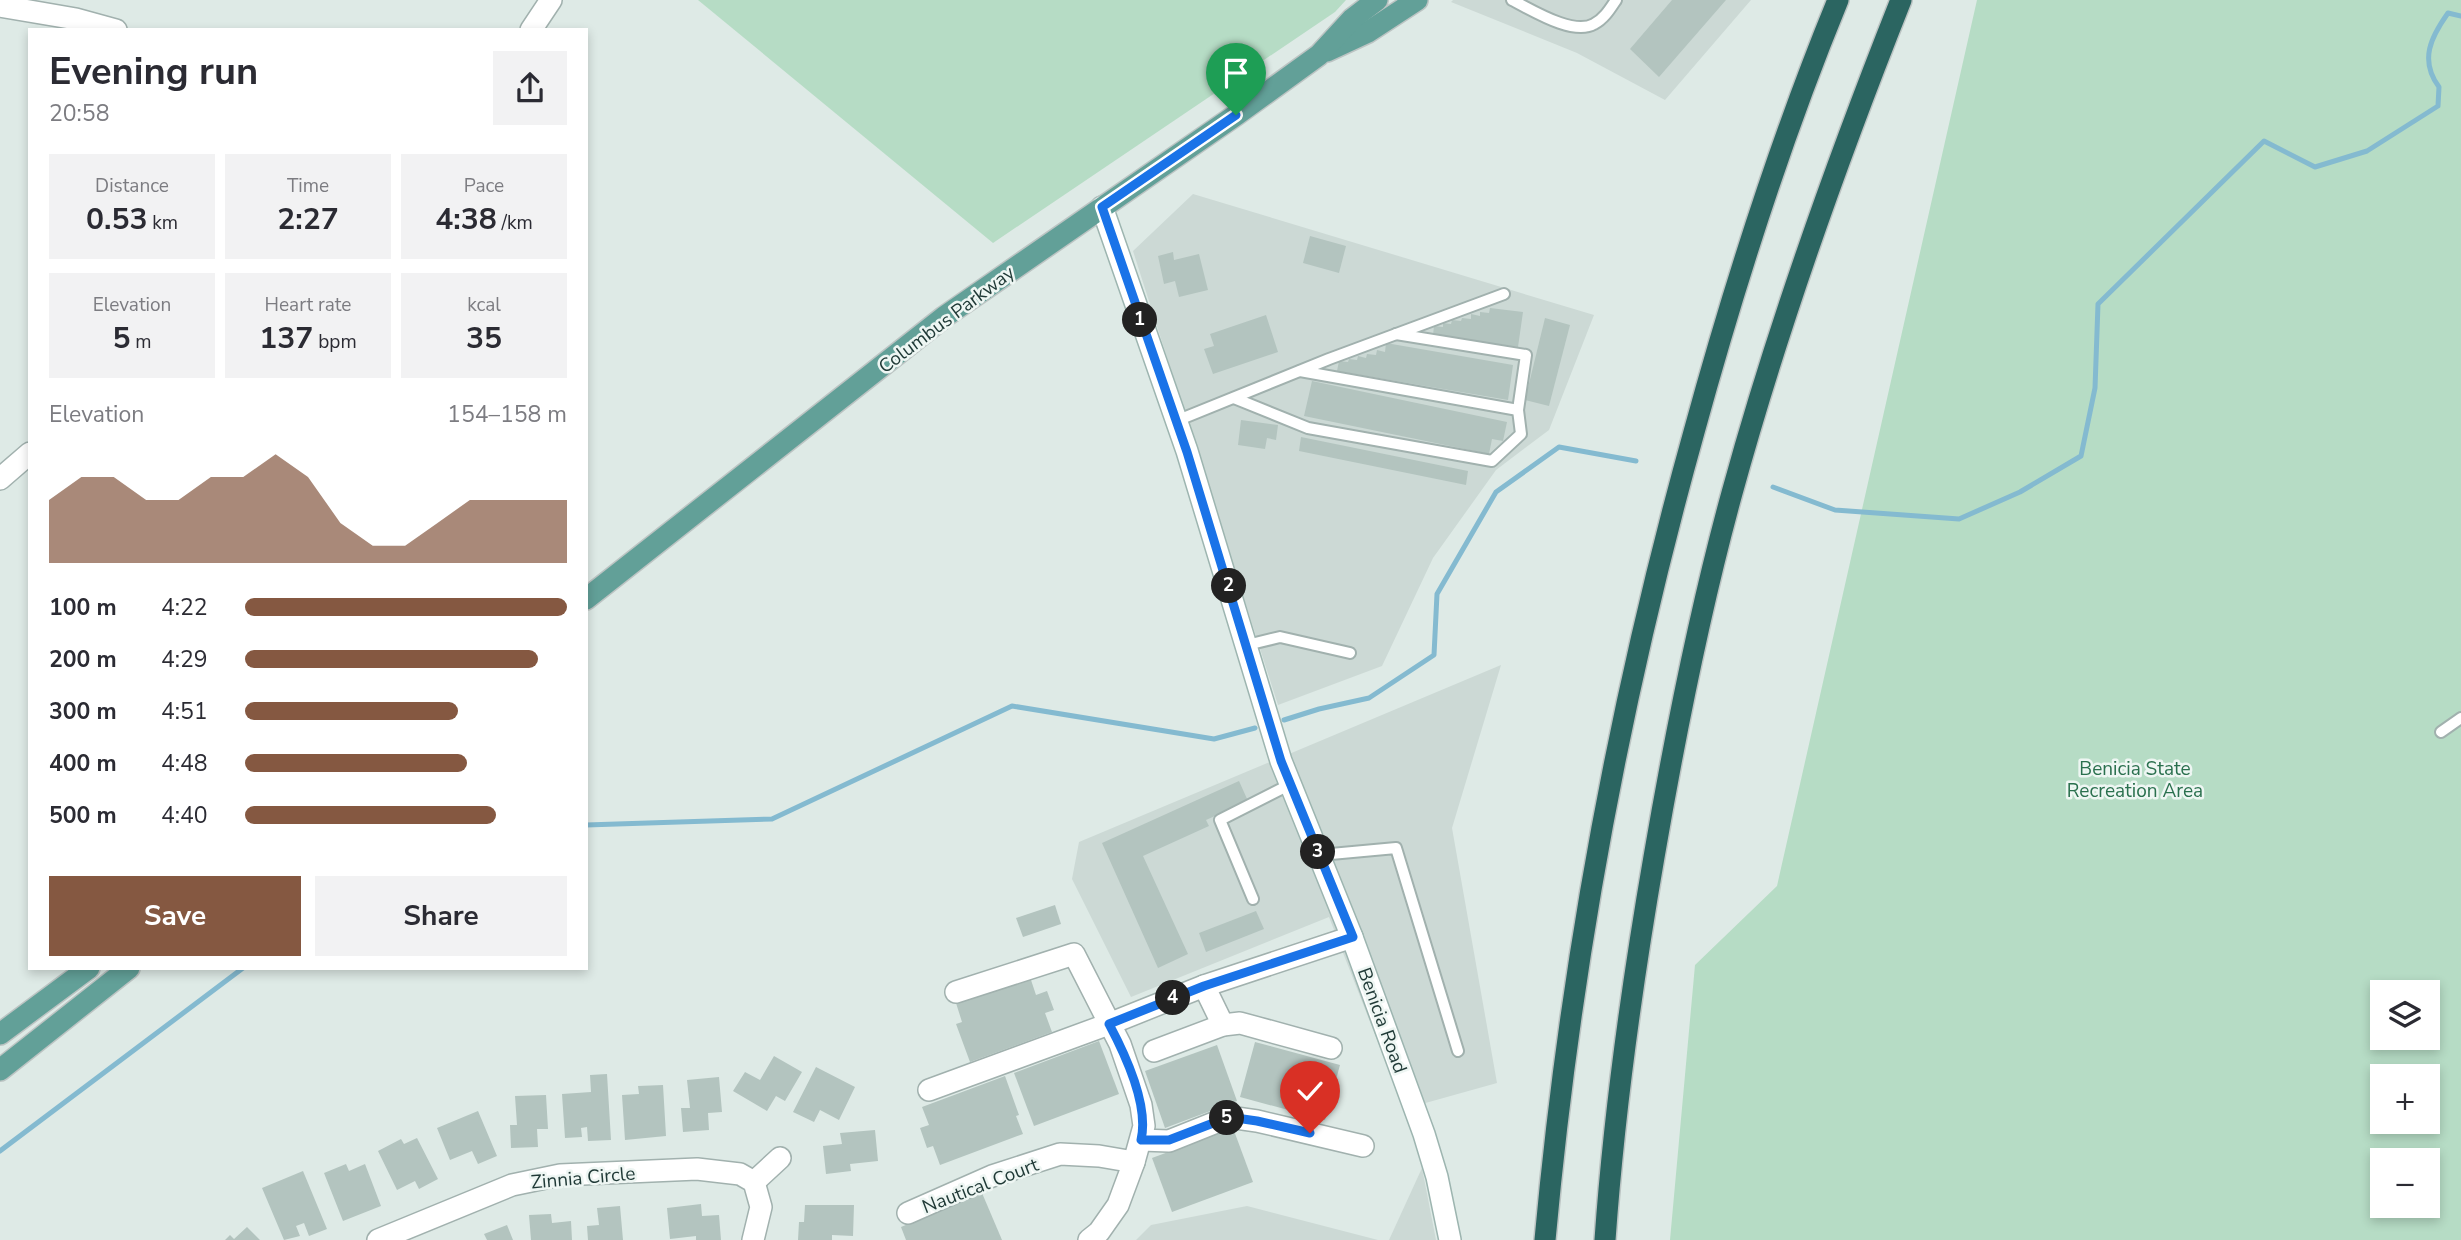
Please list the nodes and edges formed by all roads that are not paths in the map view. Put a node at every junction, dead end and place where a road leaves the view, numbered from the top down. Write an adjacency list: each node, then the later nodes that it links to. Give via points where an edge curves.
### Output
1 (551, 0): 10 (street)
2 (1377, 0): 11 (main road, Columbus Parkway)
3 (1417, 0): 11 (main road, Columbus Parkway, via 1368,32)
4 (1512, 0): 5 (lane, via 1577,27 1592,26)
5 (1616, 0)
6 (1838, 0): 52 (highway, via 1752,232 1657,568 1615,755 1578,959)
7 (1901, 0): 53 (highway, via 1780,333 1708,584 1646,903)
8 (0, 6): 9 (street)
9 (109, 28)
10 (532, 28)
11 (1319, 55): 12 (main road, Columbus Parkway)
12 (1102, 207): 18 (street, Benicia Road); 21 (main road, Columbus Parkway, via 944,317)
13 (1504, 294): 14 (lane)
14 (1396, 334): 15 (lane); 17 (lane, via 1526,355)
15 (1299, 371): 16 (lane); 17 (lane)
16 (1234, 398): 17 (lane, via 1308,428 1492,461 1521,434); 18 (lane)
17 (1518, 410)
18 (1176, 421): 22 (street, Benicia Road)
19 (28, 455): 20 (street)
20 (0, 479)
21 (588, 597)
22 (1247, 645): 23 (lane, via 1280,636); 26 (street, Benicia Road)
23 (1350, 653)
24 (2461, 718): 25 (lane)
25 (2441, 732)
26 (1291, 784): 27 (street, Benicia Road); 28 (lane, via 1220,820)
27 (1320, 855): 29 (street, Benicia Road); 39 (lane, via 1396,849)
28 (1253, 899)
29 (1353, 937): 32 (street); 51 (street, Benicia Road, via 1424,1134)
30 (86, 970): 36 (main road)
31 (126, 970): 40 (main road)
32 (1204, 986): 34 (street); 35 (street)
33 (956, 992): 34 (street, via 1074,954)
34 (1109, 1024): 41 (street); 42 (street, via 1141,1105)
35 (1223, 1025): 37 (street, via 1240,1023); 38 (street)
36 (0, 1034)
37 (1331, 1048)
38 (1154, 1051)
39 (1458, 1051)
40 (0, 1070)
41 (929, 1090)
42 (1141, 1140): 43 (street, via 1169,1140 1229,1117); 45 (street)
43 (1363, 1146)
44 (780, 1158): 46 (street)
45 (1134, 1162): 47 (street, Nautical Court, via 1060,1154 992,1176); 50 (street, via 1118,1205)
46 (754, 1182): 48 (street, Zinnia Circle, via 740,1174 697,1169 559,1175 512,1185); 49 (street, via 761,1207)
47 (908, 1213)
48 (377, 1240)
49 (753, 1240)
50 (1089, 1240)
51 (1450, 1240)
52 (1545, 1240)
53 (1605, 1240)

